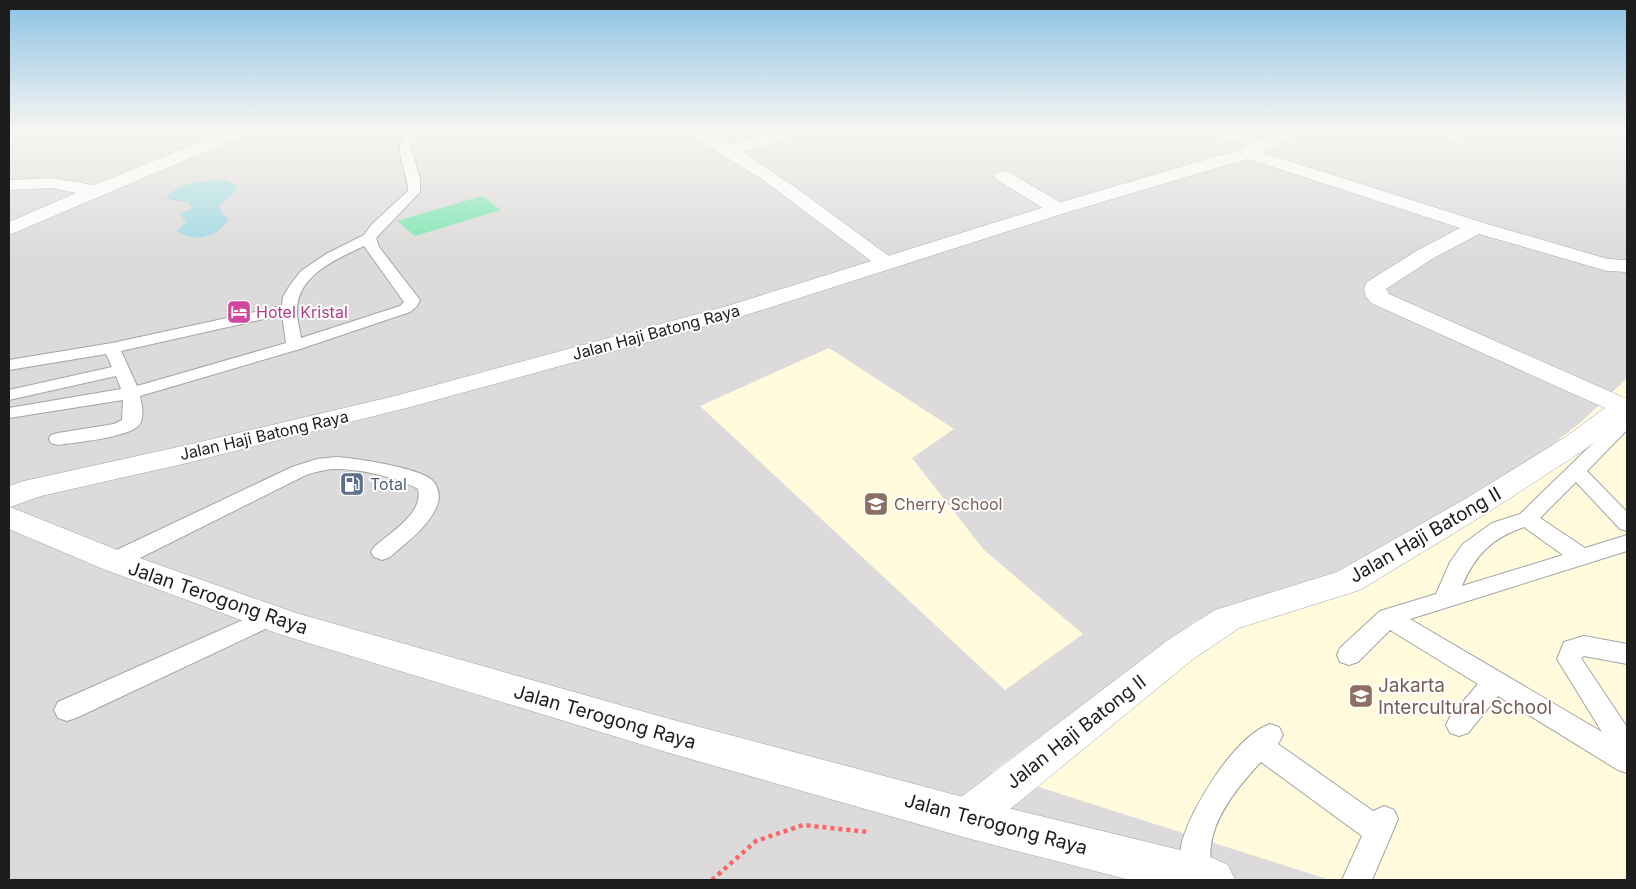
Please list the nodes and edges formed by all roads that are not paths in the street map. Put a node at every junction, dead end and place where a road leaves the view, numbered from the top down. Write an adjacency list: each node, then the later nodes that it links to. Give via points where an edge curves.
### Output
1 (138, 173): 8 (street)
2 (412, 173): 12 (lane, via 414,192)
3 (765, 173): 13 (street)
4 (1177, 173): 9 (street, Jalan Haji Batong Raya)
5 (1323, 173): 10 (street)
6 (1004, 176): 9 (street)
7 (9, 185): 8 (street, via 52,183)
8 (96, 191): 11 (street)
9 (1058, 209): 13 (street, Jalan Haji Batong Raya)
10 (1477, 227): 14 (street, via 1607,265); 44 (street, Jalan Haji Batong II, via 1408,264 1375,287 1375,294 1624,407 1574,444 1476,506 1348,581 1227,619 1180,650)
11 (9, 229)
12 (369, 238): 15 (lane, via 304,276 292,292); 16 (lane, via 372,248 412,303 400,311)
13 (886, 263): 26 (street, Jalan Haji Batong Raya, via 735,311 401,402 34,488)
14 (1627, 266)
15 (289, 309): 16 (lane); 17 (lane)
16 (294, 346): 20 (lane)
17 (112, 348): 18 (lane); 19 (lane)
18 (9, 365)
19 (121, 370): 20 (lane); 21 (lane)
20 (131, 393): 22 (lane); 24 (lane, via 134,413 131,423 119,429)
21 (9, 395)
22 (9, 414)
23 (1627, 420): 25 (lane)
24 (58, 440)
25 (1575, 470): 28 (lane); 29 (lane)
26 (9, 497)
27 (9, 517): 33 (street, Jalan Terogong Raya)
28 (1527, 519): 32 (lane); 34 (lane, via 1500,528 1471,549 1461,562)
29 (1627, 524)
30 (1627, 543): 32 (lane)
31 (382, 552): 33 (lane, via 428,504 427,487 424,482 408,477 337,463 299,471)
32 (1582, 557): 34 (lane)
33 (114, 561): 36 (street, Jalan Terogong Raya)
34 (1445, 598): 35 (lane)
35 (1388, 616): 38 (lane); 39 (lane)
36 (268, 618): 40 (lane); 44 (street, Jalan Terogong Raya, via 666,735)
37 (1627, 654): 42 (lane, via 1584,646 1572,649 1570,659)
38 (1349, 655)
39 (1494, 681): 41 (lane); 43 (lane)
40 (66, 710)
41 (1459, 725)
42 (1627, 749)
43 (1627, 761)
44 (967, 818): 45 (street, Jalan Terogong Raya)
45 (1205, 878): 46 (lane, via 1196,843 1218,793 1264,740 1381,825)
46 (1357, 880)

